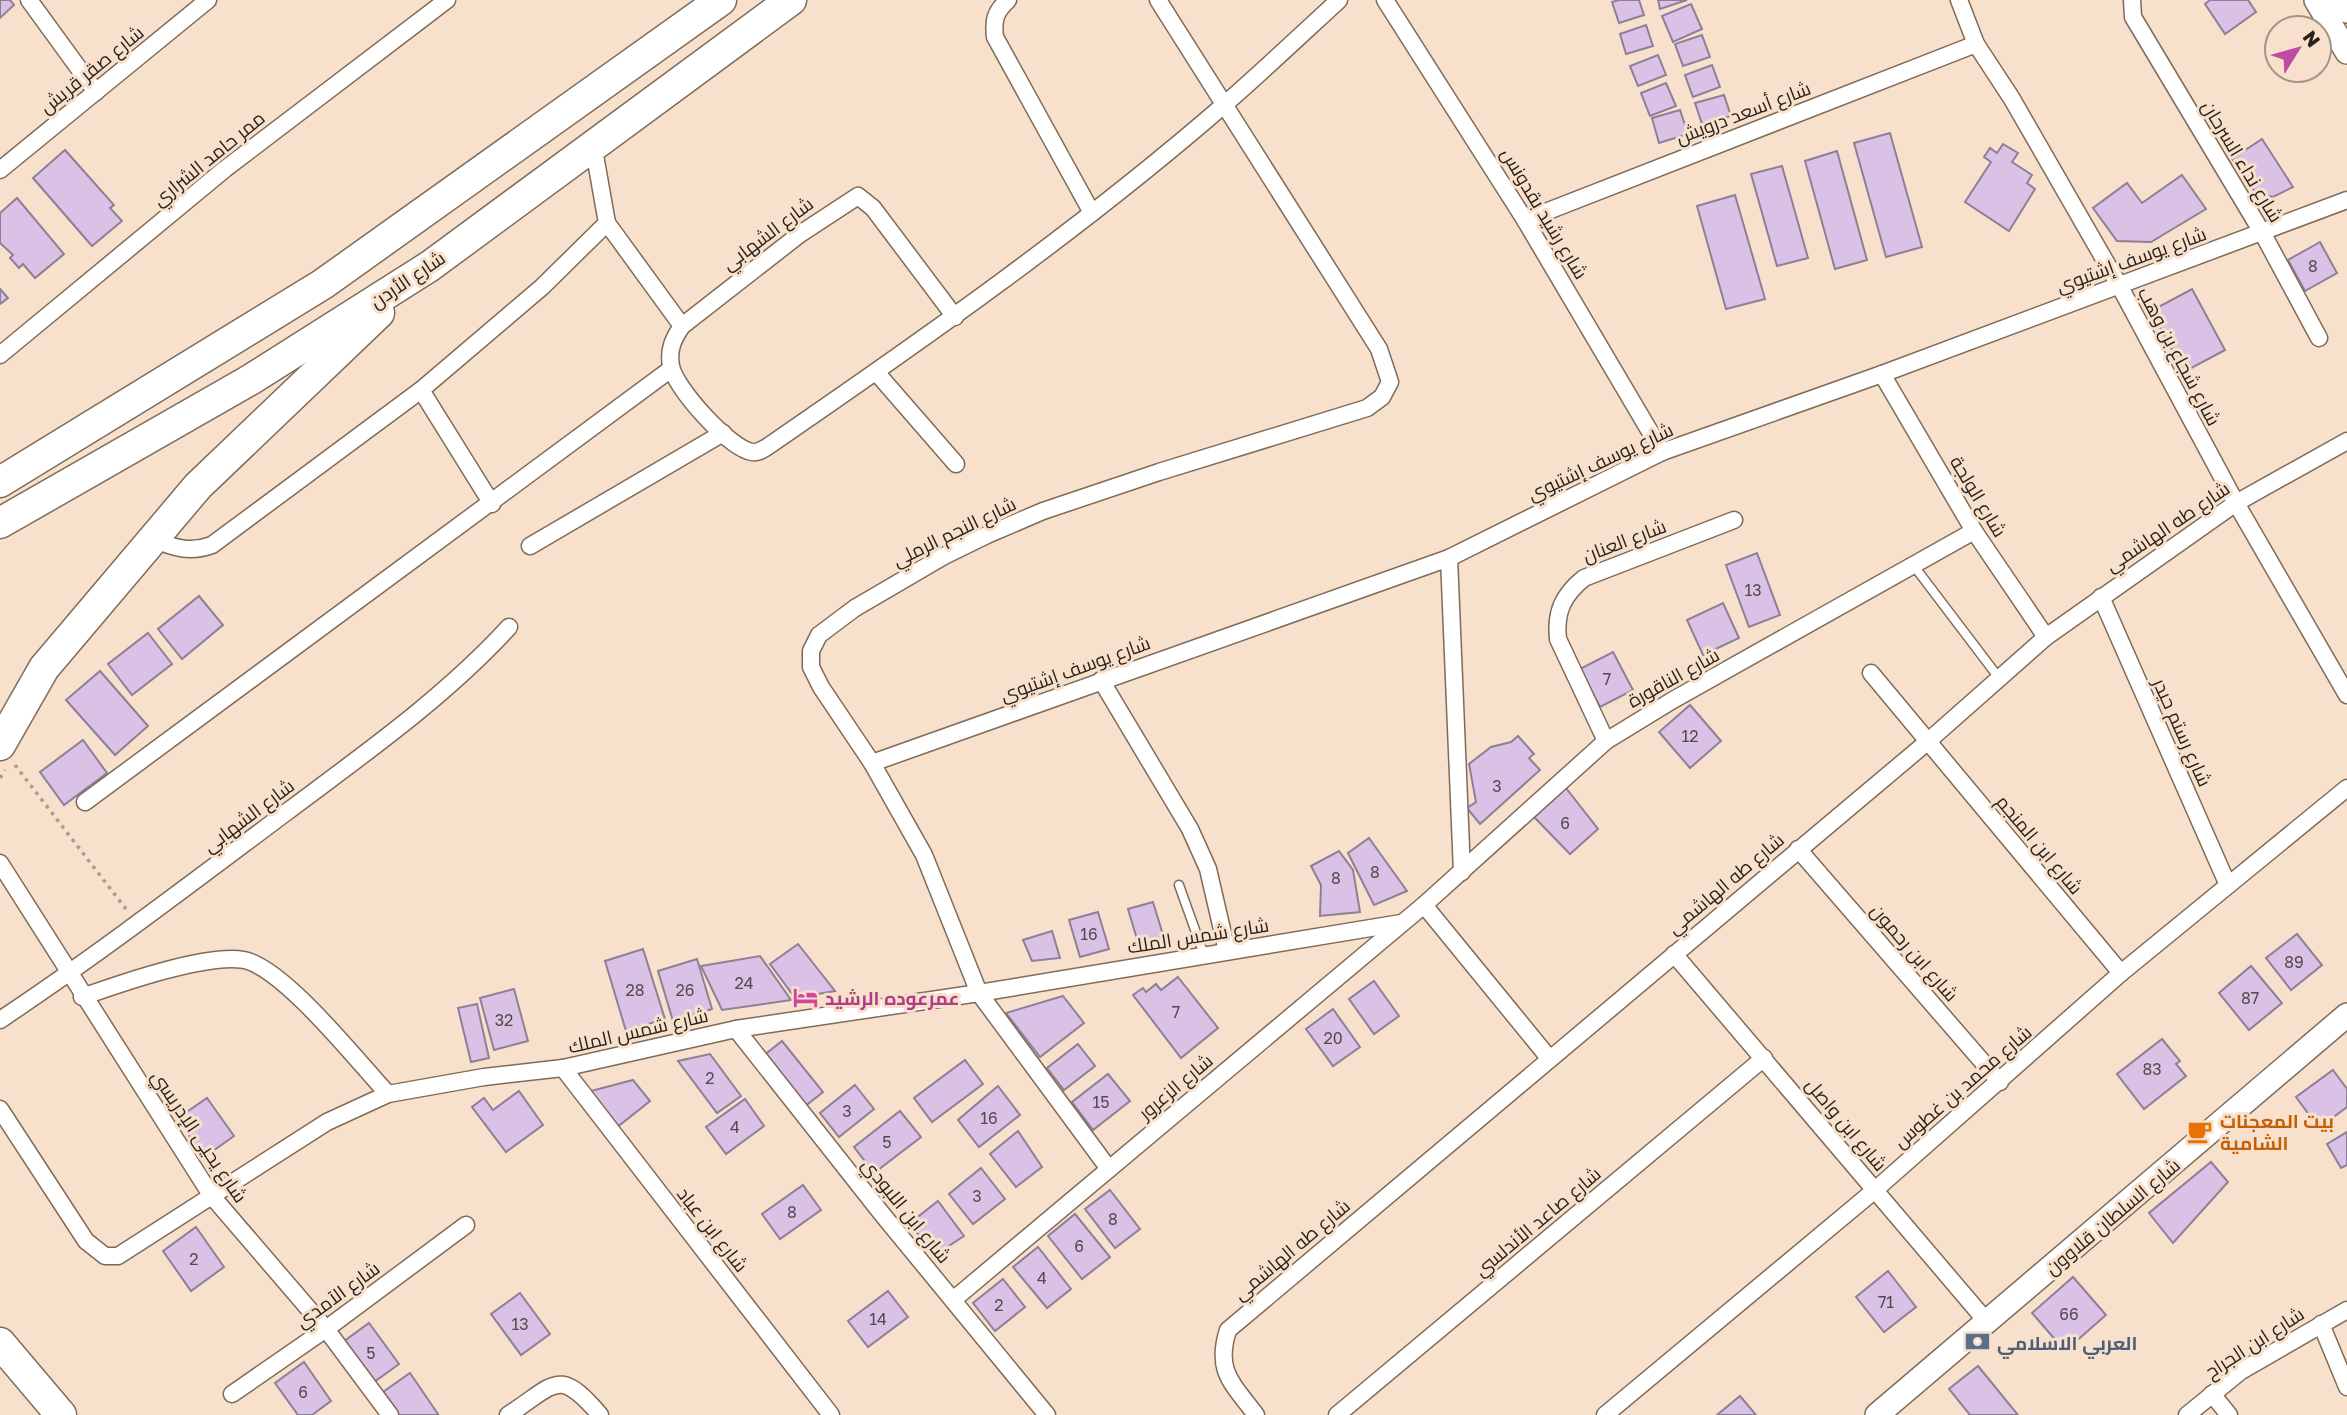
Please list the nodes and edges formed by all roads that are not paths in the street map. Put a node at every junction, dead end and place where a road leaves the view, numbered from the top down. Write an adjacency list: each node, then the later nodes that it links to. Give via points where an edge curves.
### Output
1 (29, 0): 17 (street)
2 (208, 0): 17 (street, شارع صقر قريش)
3 (447, 0): 31 (street, ممر حامد الشراري, via 225,169)
4 (721, 0): 40 (highway, via 323,284)
5 (791, 0): 19 (highway, شارع الأردن)
6 (1008, 0): 22 (street, via 993,22 995,37)
7 (1158, 0): 18 (street, شارع النجم الرملي)
8 (1339, 0): 18 (street)
9 (1385, 0): 23 (street, شارع رشيد بقدونس)
10 (1959, 0): 15 (street, شارع شجاع بن وهب)
11 (2316, 0): 16 (street)
12 (2340, 0): 14 (street)
13 (2131, 3): 25 (street, شارع نداء السرحان, via 2133,17)
14 (2347, 11)
15 (1976, 44): 23 (street, شارع أسعد درويش); 27 (street, شارع شجاع بن وهب)
16 (2347, 52)
17 (96, 92): 20 (street, شارع صقر قريش)
18 (1226, 104): 22 (street); 60 (street, شارع النجم الرملي, via 1378,349 1390,382 1382,397 1367,408 1043,512 944,556 847,613 819,635 811,651 811,667)
19 (593, 144): 24 (street); 26 (highway, شارع الأردن)
20 (0, 170)
21 (2347, 200): 25 (street, شارع يوسف إشتيوي)
22 (1092, 213): 28 (street)
23 (1525, 220): 38 (street, شارع رشيد بقدونس)
24 (607, 223): 29 (street); 35 (street)
25 (2263, 234): 27 (street, شارع يوسف إشتيوي); 30 (street, شارع نداء السرحان)
26 (430, 266): 44 (highway, شارع الأردن, via 250,380); 46 (highway, via 198,486)
27 (2119, 285): 34 (street, شارع يوسف إشتيوي); 41 (street, شارع شجاع بن وهب)
28 (955, 317): 29 (street, شارع الشهابي, via 873,208 858,196 810,227); 33 (street)
29 (682, 326): 32 (street, via 671,346)
30 (2319, 338)
31 (0, 355)
32 (671, 369): 36 (street, via 697,408); 42 (street)
33 (876, 372): 36 (street, via 758,452 742,448); 39 (street)
34 (1882, 374): 38 (street, شارع يوسف إشتيوي); 45 (street, شارع الولجة)
35 (421, 390): 42 (street); 46 (street, via 212,545 195,551)
36 (723, 433): 47 (street)
37 (2347, 441): 41 (street, شارع طه الهاشمي)
38 (1662, 452): 48 (street, شارع يوسف إشتيوي)
39 (956, 464)
40 (2, 479)
41 (2236, 503): 50 (street, شارع طه الهاشمي); 56 (street, شارع شجاع بن وهب)
42 (492, 504): 62 (street)
43 (1734, 520): 57 (street, شارع العنان, via 1584,578 1561,603 1558,639)
44 (0, 523)
45 (1974, 531): 49 (street, شارع الناقورة); 52 (street, شارع الولجة)
46 (153, 539): 59 (highway, via 44,668)
47 (530, 546)
48 (1449, 558): 55 (street, شارع يوسف إشتيوي); 65 (street)
49 (1914, 566): 54 (lane); 57 (street, شارع الناقورة)
50 (2101, 597): 52 (street, شارع طه الهاشمي); 66 (street, شارع رستم حيدر)
51 (509, 627): 74 (street, شارع الشهابي, via 392,732)
52 (2046, 637): 54 (street, شارع طه الهاشمي)
53 (1871, 673): 58 (street, شارع ابن المنجم)
54 (1999, 678): 58 (street, شارع طه الهاشمي)
55 (1101, 680): 60 (street, شارع يوسف إشتيوي); 70 (street, via 1191,830 1208,869)
56 (2347, 695)
57 (1606, 741): 65 (street, شارع الناقورة)
58 (1926, 743): 63 (street, شارع طه الهاشمي); 73 (street, شارع ابن المنجم)
59 (0, 745)
60 (872, 763): 75 (street, شارع النجم الرملي, via 923,855)
61 (2347, 788): 66 (street, شارع محمد بن غطوس)
62 (85, 802)
63 (1798, 849): 71 (street, شارع طه الهاشمي); 83 (street, شارع ابن رحمون)
64 (0, 863): 74 (street, شارع يحيى الإدريسي)
65 (1462, 872): 68 (street, شارع الناقورة)
66 (2227, 883): 73 (street, شارع محمد بن غطوس)
67 (1179, 885): 72 (lane)
68 (1424, 905): 69 (street, شارع الزعرور); 80 (street)
69 (1401, 923): 70 (street, شارع شمس الملك); 86 (street, شارع الزعرور)
70 (1227, 951): 72 (street, شارع شمس الملك)
71 (1674, 954): 80 (street, شارع طه الهاشمي); 81 (street, شارع ابن واصل)
72 (1204, 955): 75 (street, شارع شمس الملك)
73 (2121, 973): 83 (street, شارع محمد بن غطوس)
74 (69, 974): 76 (street, شارع يحيى الإدريسي); 78 (street, شارع الشهابي)
75 (979, 993): 79 (street, شارع شمس الملك); 86 (street, شارع النجم الرملي)
76 (82, 997): 84 (street, via 204,963 244,960 288,986); 88 (street, شارع يحيى الإدريسي)
77 (2347, 1015): 92 (street, شارع السلطان قلاوون)
78 (0, 1020)
79 (736, 1029): 82 (street, شارع شمس الملك); 90 (street, شارع ابن اللبودي)
80 (1549, 1058): 105 (street, شارع طه الهاشمي, via 1228,1330 1221,1351 1225,1370)
81 (1764, 1058): 87 (street, شارع ابن واصل); 106 (street, شارع صاعد الأندلسي)
82 (563, 1068): 84 (street, شارع شمس الملك); 103 (street, شارع ابن عباد)
83 (2000, 1082): 87 (street, شارع محمد بن غطوس)
84 (388, 1094): 88 (street, شارع شمس الملك, via 327,1122)
85 (0, 1109): 88 (street, شارع شمس الملك, via 86,1241 105,1256 118,1256)
86 (1109, 1169): 90 (street, شارع الزعرور)
87 (1875, 1190): 92 (street, شارع ابن واصل); 107 (street, شارع محمد بن غطوس)
88 (211, 1195): 94 (street, شارع يحيى الإدريسي)
89 (466, 1225): 94 (street, شارع الآمدي)
90 (953, 1300): 104 (street, شارع ابن اللبودي)
91 (2347, 1310): 93 (street, شارع ابن الجراح)
92 (1987, 1322): 108 (street, شارع السلطان قلاوون)
93 (2321, 1324): 96 (street); 98 (street, شارع ابن الجراح, via 2241,1371)
94 (326, 1329): 97 (street, شارع الآمدي); 100 (street, شارع يحيى الإدريسي)
95 (0, 1343): 99 (highway)
96 (2347, 1387)
97 (232, 1394)
98 (2212, 1394): 109 (street, شارع ابن الجراح); 110 (street)
99 (61, 1415)
100 (390, 1415)
101 (508, 1415): 102 (street, via 554,1384 567,1383)
102 (600, 1415)
103 (831, 1415)
104 (1047, 1415)
105 (1256, 1415)
106 (1337, 1415)
107 (1605, 1415)
108 (1877, 1415)
109 (2187, 1415)
110 (2229, 1415)

